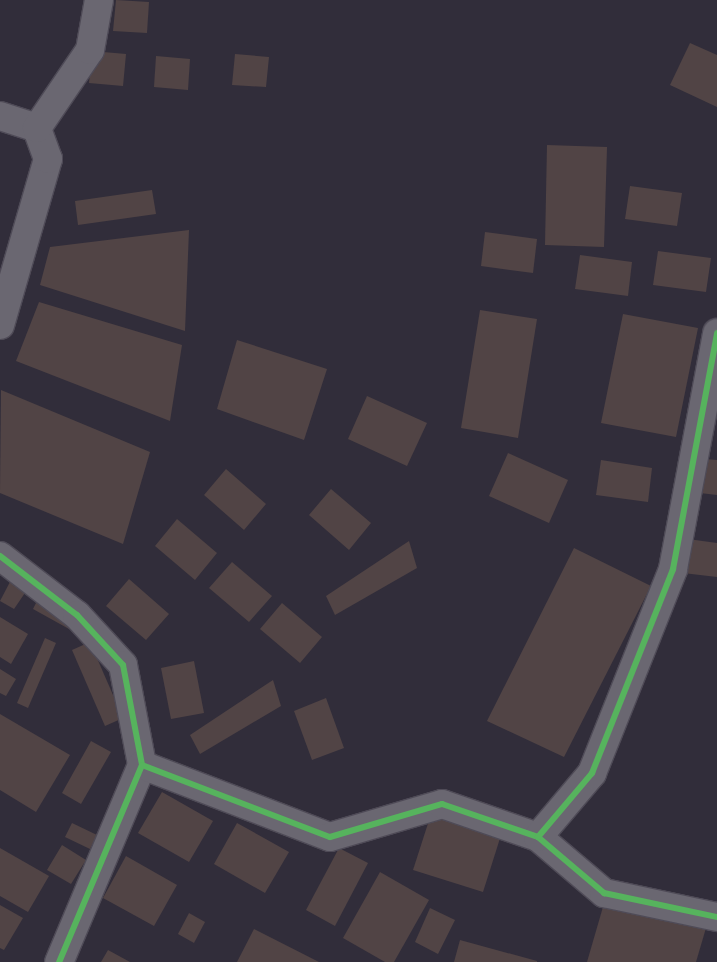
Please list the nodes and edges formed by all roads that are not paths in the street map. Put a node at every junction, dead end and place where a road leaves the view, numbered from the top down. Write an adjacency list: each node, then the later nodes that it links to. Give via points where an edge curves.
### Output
1 (99, 0): 3 (street, via 90,50)
2 (0, 116): 3 (street)
3 (37, 128): 4 (street, via 48,159)
4 (0, 325)
5 (717, 333): 8 (street, via 673,569 592,773)
6 (0, 556): 7 (street, via 77,615 124,665)
7 (142, 765): 8 (street, via 330,837 442,804); 10 (street)
8 (538, 837): 9 (street, via 604,893)
9 (717, 917)
10 (59, 962)

